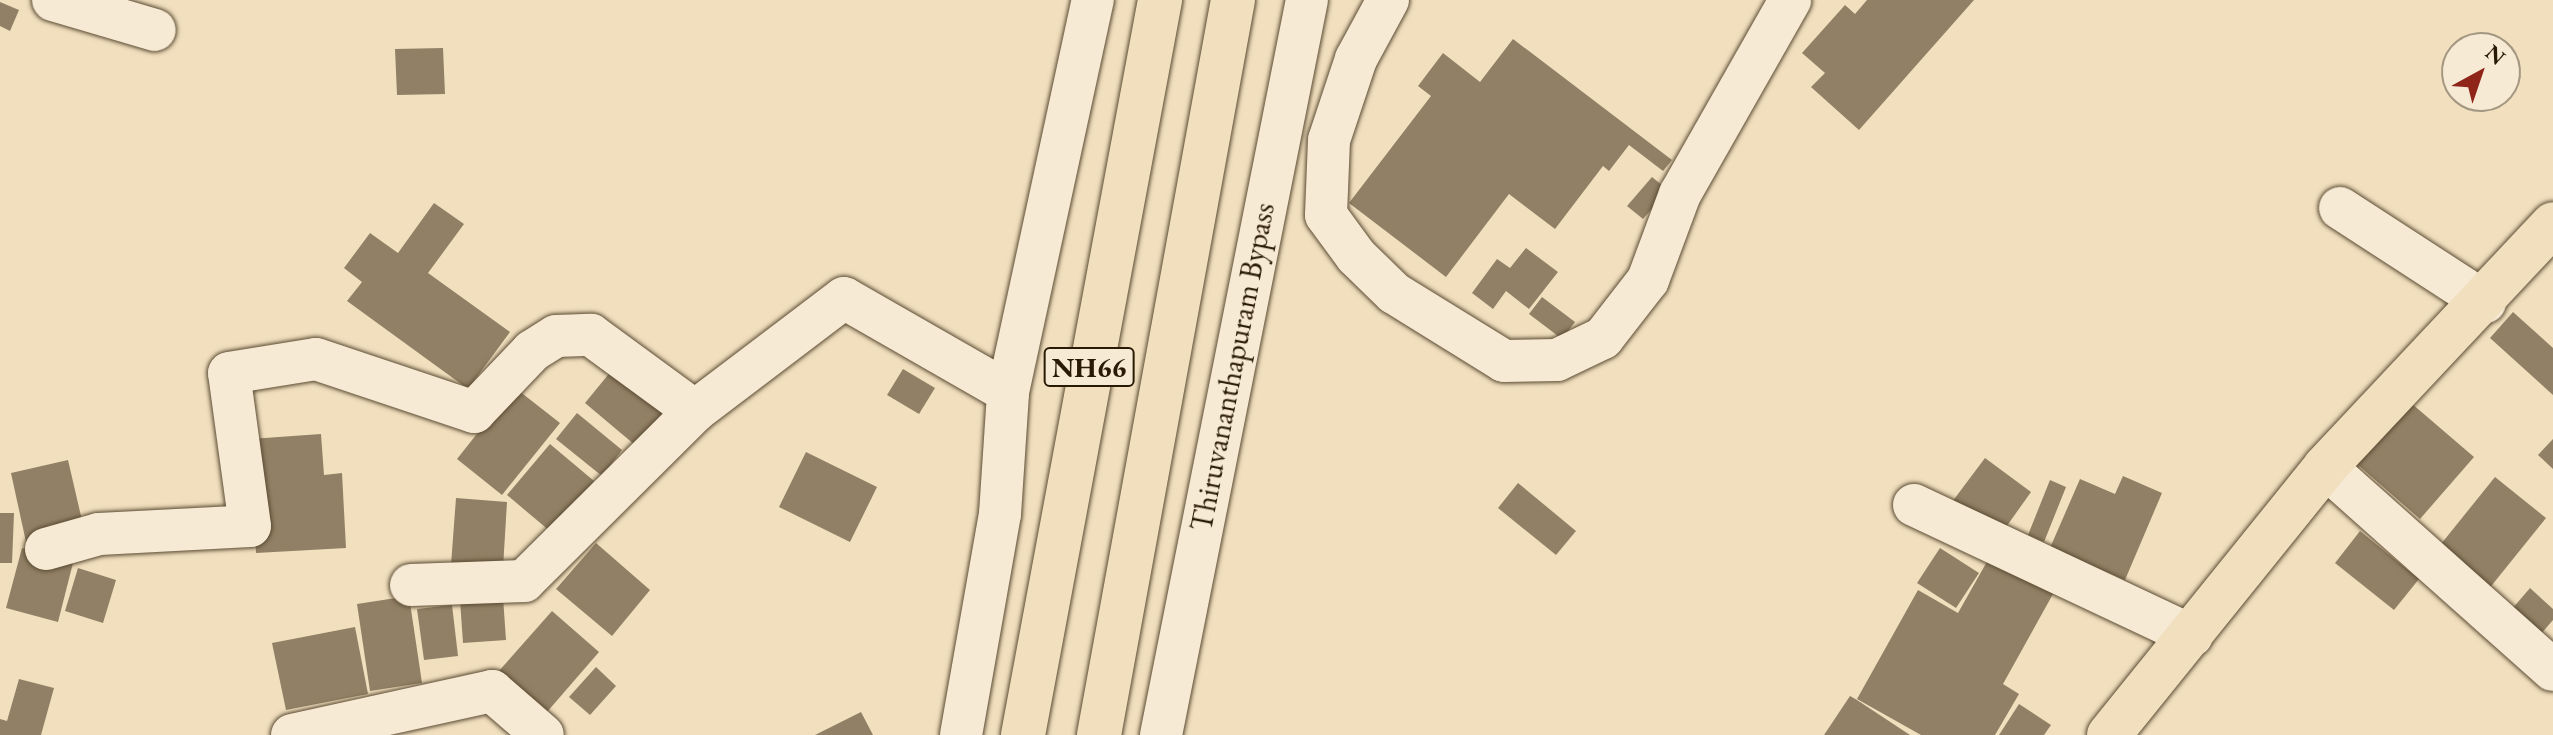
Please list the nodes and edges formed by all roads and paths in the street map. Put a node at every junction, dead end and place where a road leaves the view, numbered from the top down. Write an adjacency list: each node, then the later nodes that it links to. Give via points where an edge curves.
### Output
1 (53, 0): 8 (street)
2 (1093, 0): 12 (street)
3 (1160, 0): 23 (main road, NH66)
4 (1233, 0): 24 (main road, NH66)
5 (1307, 0): 25 (street, Thiruvananthapuram Bypass)
6 (1388, 0): 7 (street, via 1356,59 1329,140 1326,215 1394,293 1504,361 1557,360 1603,338 1648,280 1680,194)
7 (1790, 0)
8 (155, 30)
9 (2340, 208): 11 (street)
10 (2553, 224): 11 (main road)
11 (2485, 302): 14 (main road)
12 (1008, 392): 13 (street, via 844,298); 22 (street, via 1000,514)
13 (695, 411): 16 (street, via 591,335 556,336 532,351 474,412 316,359 229,373 250,526 99,534); 17 (street, via 524,581)
14 (2325, 467): 18 (main road); 19 (street)
15 (1914, 505): 18 (street)
16 (46, 549)
17 (411, 585)
18 (2192, 636): 26 (main road)
19 (2553, 670)
20 (292, 735): 21 (street, via 492,691)
21 (543, 735)
22 (961, 735)
23 (1023, 735)
24 (1099, 735)
25 (1161, 735)
26 (2109, 735)

